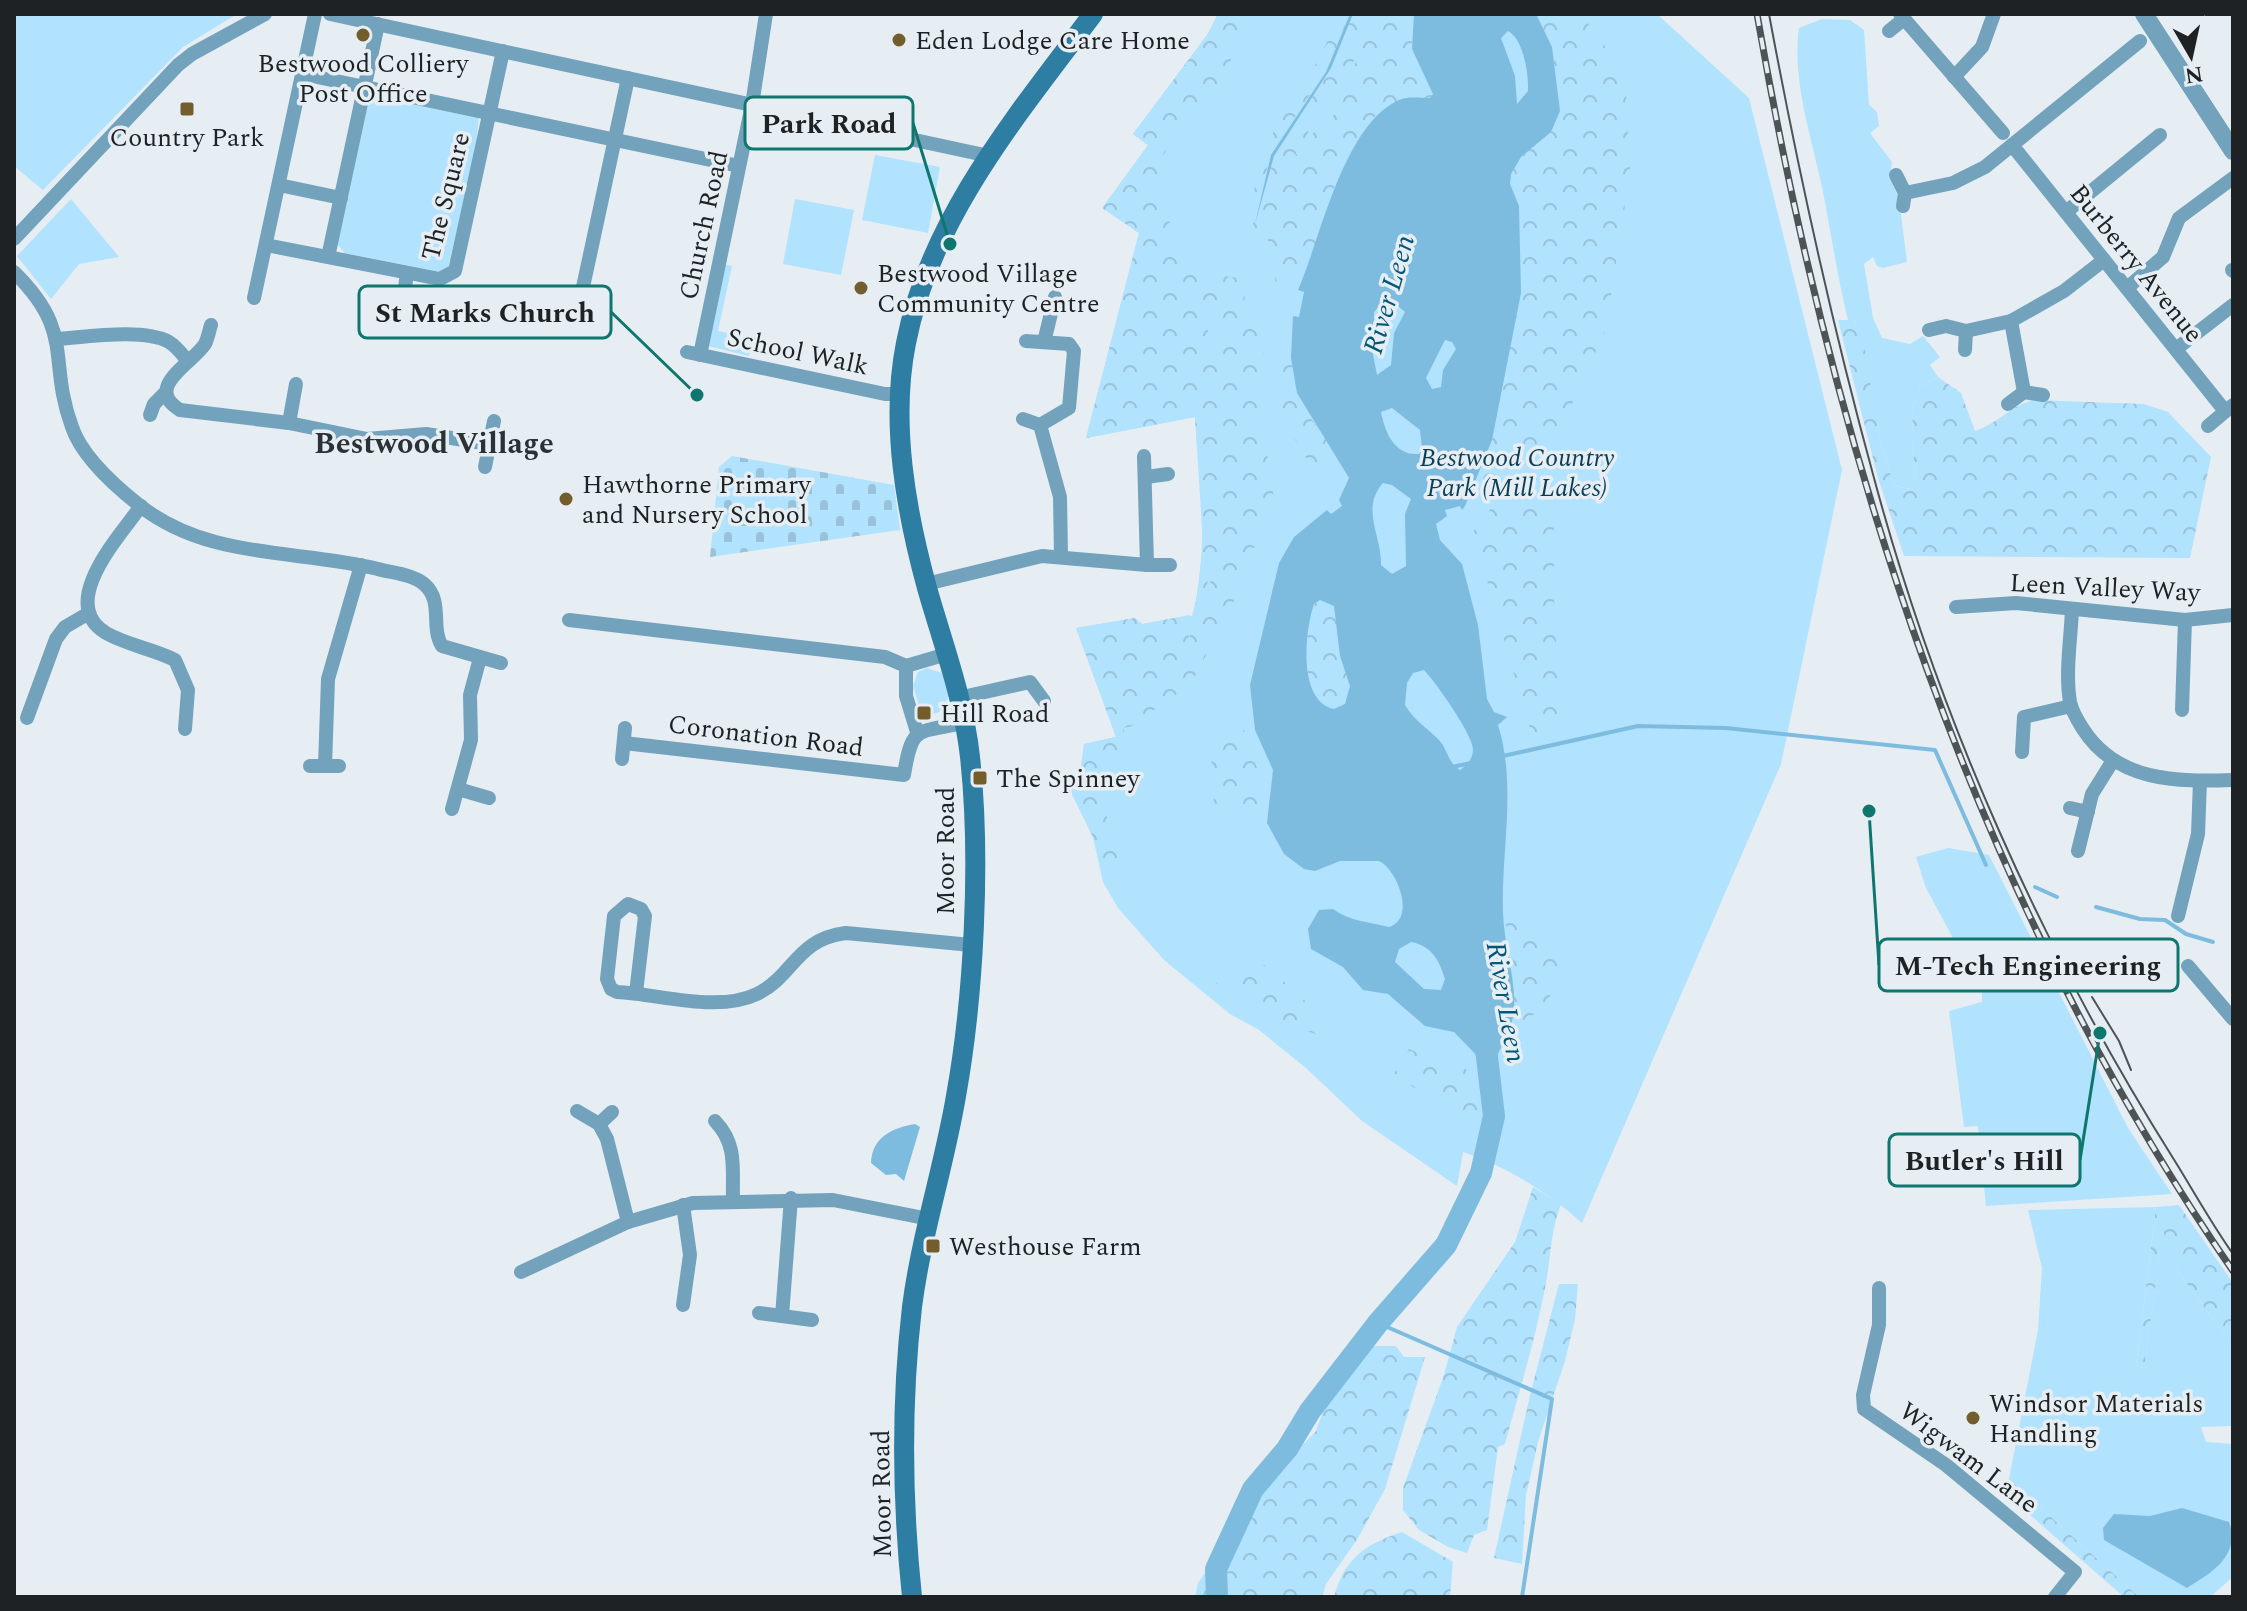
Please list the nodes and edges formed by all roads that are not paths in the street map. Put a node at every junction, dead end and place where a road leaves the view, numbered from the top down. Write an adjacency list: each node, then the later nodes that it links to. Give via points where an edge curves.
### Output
1 (265, 14): 32 (street, via 178,65)
2 (315, 14): 15 (street)
3 (330, 14): 9 (street)
4 (766, 14): 19 (street, Church Road)
5 (1093, 14): 25 (main road, Moor Road)
6 (1994, 14): 16 (street, via 1982,47)
7 (2144, 14): 24 (street)
8 (1902, 16): 10 (street, Burberry Avenue); 16 (street, Burberry Avenue)
9 (378, 24): 13 (street); 18 (street)
10 (1889, 31)
11 (2113, 41): 14 (street)
12 (2140, 41): 14 (street)
13 (503, 51): 17 (street); 20 (street, The Square)
14 (2123, 54): 22 (street)
15 (303, 74): 18 (street); 29 (street)
16 (1954, 77): 22 (street, Burberry Avenue)
17 (628, 78): 19 (street); 23 (street)
18 (365, 87): 20 (street); 30 (street)
19 (752, 105): 25 (street); 26 (street, Church Road)
20 (489, 113): 23 (street); 37 (street, The Square, via 455,271 440,279)
21 (2160, 135): 31 (street)
22 (2007, 139): 27 (street, via 1985,167 1904,199); 31 (street, Burberry Avenue)
23 (615, 140): 26 (street); 42 (street)
24 (2233, 151)
25 (989, 156): 58 (main road, Moor Road, via 917,299)
26 (739, 166): 53 (street, Church Road)
27 (1896, 175)
28 (2233, 178): 38 (street, via 2185,211 2163,257)
29 (279, 185): 30 (street); 33 (street)
30 (341, 198): 34 (street)
31 (2066, 212): 35 (street, Burberry Avenue)
32 (14, 239)
33 (266, 245): 34 (street, The Square); 40 (street)
34 (328, 257): 37 (street, The Square)
35 (2104, 260): 38 (street, Burberry Avenue); 43 (street)
36 (14, 272): 48 (street, via 43,303)
37 (407, 273): 44 (street, via 405,288 416,304 453,307 507,324)
38 (2127, 288): 51 (street, Burberry Avenue)
39 (1055, 297): 50 (street)
40 (254, 298)
41 (2233, 305): 51 (street)
42 (577, 315)
43 (2011, 321): 47 (street); 56 (street)
44 (532, 322)
45 (211, 325): 54 (street, via 207,341)
46 (1929, 330): 47 (street, via 1946,326)
47 (1966, 331): 52 (street)
48 (57, 339): 54 (street, via 101,328 170,342); 73 (street, via 72,430 87,453)
49 (1026, 341): 50 (street)
50 (1044, 342): 66 (street, via 1069,344 1074,351 1069,408)
51 (2176, 349): 61 (street, Burberry Avenue)
52 (1965, 350)
53 (694, 353): 58 (street, School Walk)
54 (187, 360): 57 (street)
55 (296, 384): 65 (street)
56 (2024, 392): 59 (street); 60 (street)
57 (165, 393): 62 (street); 65 (street, via 180,410)
58 (899, 394): 78 (main road, Moor Road, via 903,463)
59 (2043, 395)
60 (2008, 404)
61 (2229, 408): 67 (street)
62 (150, 415)
63 (1023, 419): 66 (street)
64 (494, 421): 68 (street)
65 (289, 423): 68 (street, via 373,439 426,434)
66 (1040, 425): 74 (street, via 1060,497)
67 (2208, 426)
68 (489, 444): 70 (street)
69 (1144, 456): 72 (street)
70 (485, 467)
71 (1168, 474): 72 (street)
72 (1146, 477): 76 (street)
73 (141, 506): 75 (street, via 178,530 214,543); 81 (street, via 88,587)
74 (1061, 556): 76 (street); 78 (street)
75 (361, 565): 86 (street, via 424,584 436,606 442,646); 100 (street, via 328,679)
76 (1147, 565): 77 (street)
77 (1170, 565)
78 (926, 584): 85 (main road, Moor Road)
79 (1956, 607): 80 (street, Leen Valley Way, via 1976,614 2016,603)
80 (2072, 609): 84 (street, Leen Valley Way); 91 (street)
81 (89, 613): 93 (street, via 56,639); 94 (street, via 104,632 175,660 186,680)
82 (2233, 615): 84 (street, Leen Valley Way)
83 (569, 620): 88 (street, via 885,657)
84 (2185, 620): 92 (street)
85 (947, 654): 88 (street); 89 (main road, Moor Road)
86 (480, 658): 87 (street); 103 (street, via 470,695 471,740)
87 (501, 663)
88 (906, 666): 96 (street, via 906,696)
89 (958, 698): 90 (street, via 1030,682); 95 (main road, Moor Road)
90 (1044, 701)
91 (2071, 706): 97 (street, via 2024,717); 99 (street, via 2091,741)
92 (2182, 710)
93 (27, 718)
94 (191, 720)
95 (964, 723): 96 (street); 110 (main road, Moor Road, via 974,840)
96 (917, 732): 98 (street, Coronation Road, via 910,741 909,776 624,735)
97 (2022, 752)
98 (622, 759)
99 (2112, 762): 102 (street, via 2147,776); 107 (street, via 2092,794)
100 (325, 766)
101 (2233, 780): 102 (street)
102 (2200, 781): 109 (street, via 2198,834)
103 (458, 789): 104 (street); 106 (street)
104 (489, 798)
105 (2070, 808): 107 (street)
106 (452, 809)
107 (2088, 812): 108 (street)
108 (2078, 851)
109 (2178, 916)
110 (971, 945): 112 (street, via 832,935 810,944 765,988 743,999 721,1002); 121 (main road, Moor Road, via 956,1098)
111 (2188, 966): 113 (street)
112 (636, 993): 112 (street, via 617,992 607,979 614,916 628,904 645,916)
113 (2230, 1007)
114 (577, 1111): 117 (street)
115 (612, 1112): 117 (street)
116 (715, 1121): 119 (street, via 737,1135)
117 (599, 1124): 122 (street)
118 (791, 1198): 119 (street); 121 (street, via 833,1200); 129 (street)
119 (733, 1200): 120 (street)
120 (683, 1205): 122 (street); 125 (street, via 689,1238)
121 (929, 1219): 131 (main road, Moor Road, via 912,1307 905,1428)
122 (628, 1222): 123 (street)
123 (521, 1272)
124 (671, 1280): 125 (street)
125 (686, 1284): 127 (street)
126 (1879, 1288): 132 (street, Wigwam Lane, via 1878,1340 1864,1409 1946,1465 2075,1572)
127 (683, 1305)
128 (759, 1313): 129 (street)
129 (782, 1316): 130 (street)
130 (812, 1320)
131 (912, 1597)
132 (2055, 1597)

